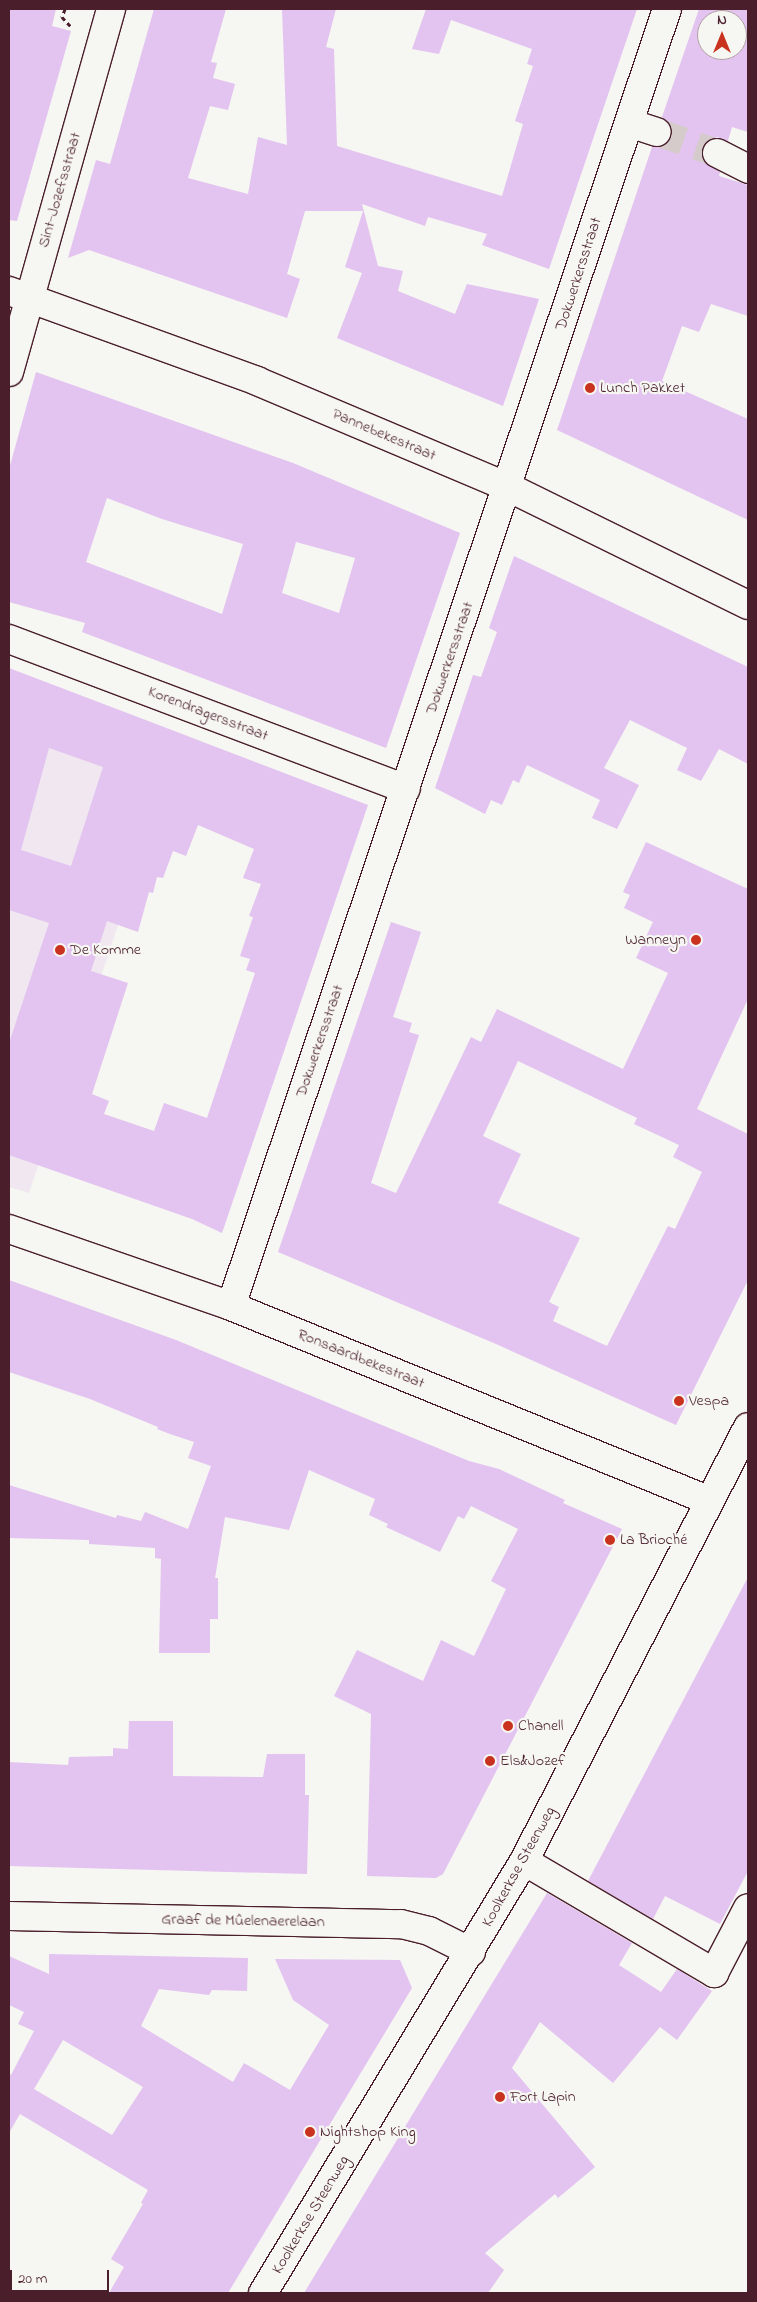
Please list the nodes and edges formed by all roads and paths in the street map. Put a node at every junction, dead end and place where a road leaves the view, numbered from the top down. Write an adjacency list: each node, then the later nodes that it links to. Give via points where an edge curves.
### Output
1 (111, 9): 7 (street, Sint-Jozefsstraat)
2 (667, 9): 3 (street, Dokwerkersstraat)
3 (629, 123): 4 (street); 9 (street, Dokwerkersstraat)
4 (657, 132)
5 (717, 153): 6 (street)
6 (748, 169)
7 (19, 294): 8 (street, Sint-Jozefsstraat); 9 (street, Pannebekestraat, via 257,381)
8 (9, 372)
9 (508, 487): 10 (street, Pannebekestraat); 12 (street, Dokwerkersstraat)
10 (748, 605)
11 (9, 639): 12 (street, Korendragersstraat)
12 (406, 789): 14 (street, Dokwerkersstraat)
13 (9, 1229): 14 (street, Ronsaardbekestraat)
14 (231, 1306): 16 (street, Ronsaardbekestraat)
15 (748, 1426): 16 (street, Koolkerkse Steenweg)
16 (710, 1500): 17 (street, Koolkerkse Steenweg)
17 (524, 1862): 18 (street, via 714,1973); 20 (street, Koolkerkse Steenweg)
18 (748, 1908)
19 (9, 1916): 20 (street, Graaf de Mûelenaerelaan, via 401,1924 428,1931)
20 (471, 1952): 21 (street, Koolkerkse Steenweg)
21 (263, 2293)

